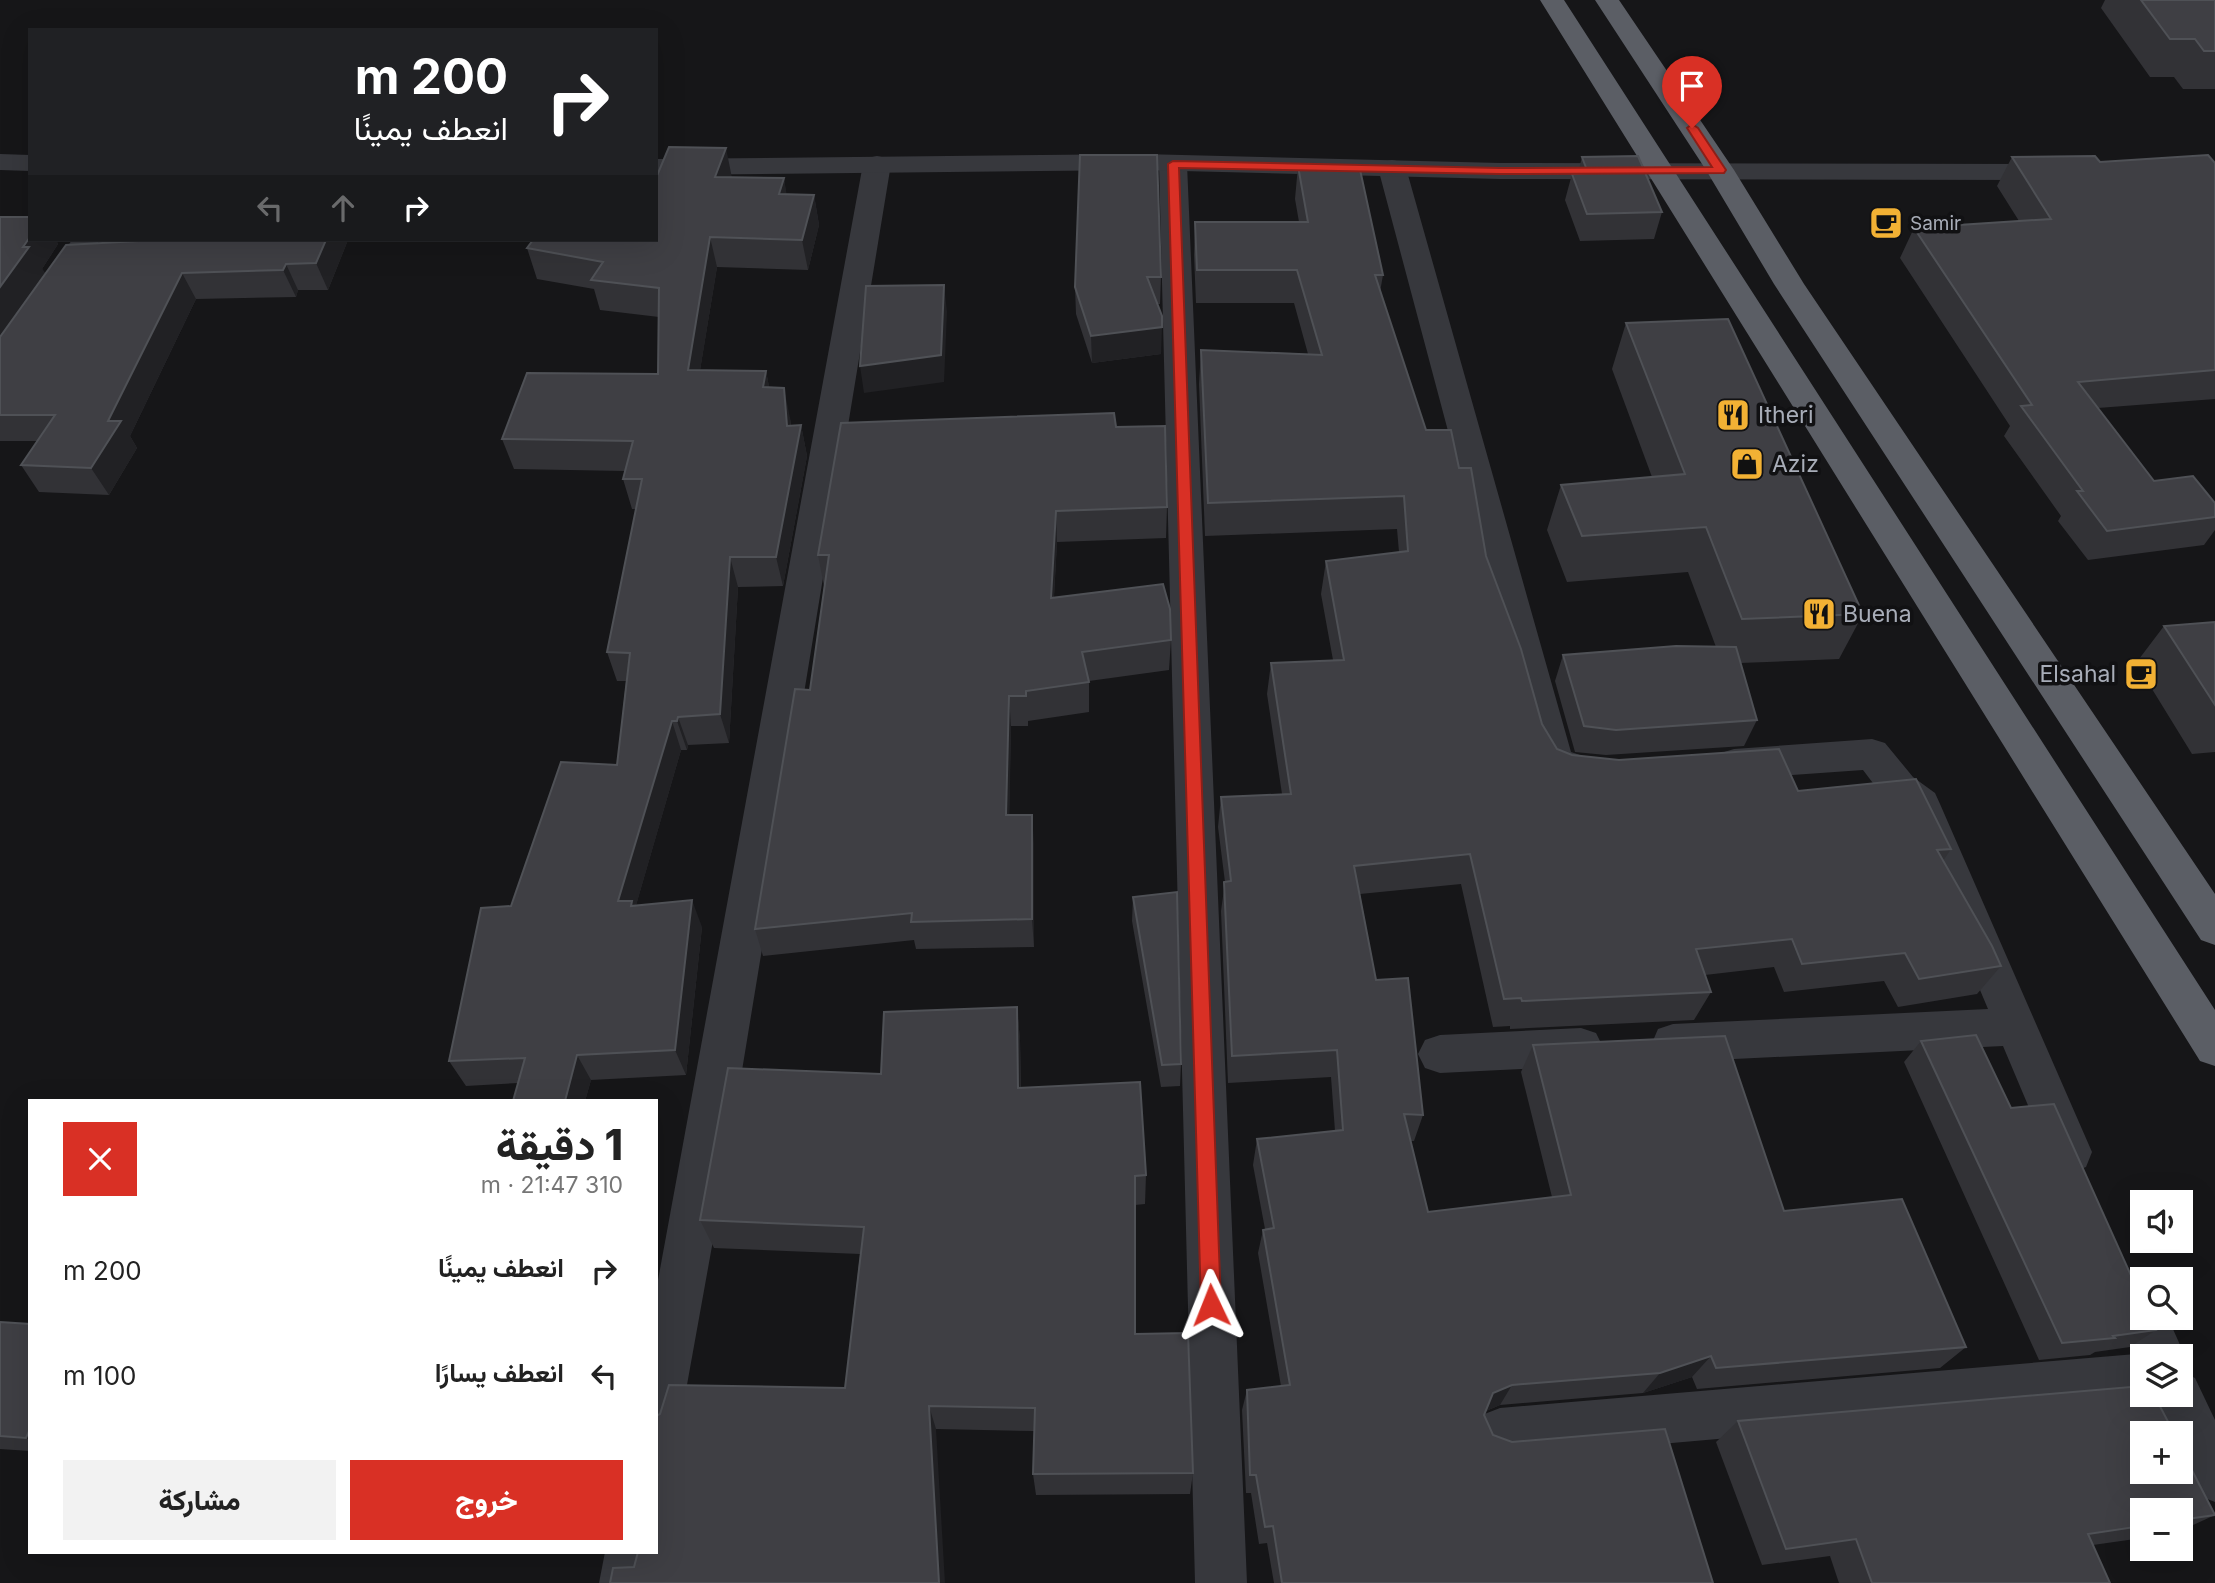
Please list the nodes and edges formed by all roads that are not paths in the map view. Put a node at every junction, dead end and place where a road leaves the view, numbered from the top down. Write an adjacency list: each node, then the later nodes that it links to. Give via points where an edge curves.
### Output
1 (1552, 0): 10 (highway)
2 (1607, 0): 9 (highway)
3 (0, 162): 4 (street)
4 (28, 163)
5 (877, 164): 6 (street); 7 (street); 22 (street)
6 (1173, 164): 8 (street); 28 (street)
7 (658, 167)
8 (1392, 168): 10 (street); 15 (street, via 1553,754 1561,768)
9 (1720, 170): 10 (street); 11 (street); 16 (highway, via 1797,296)
10 (1659, 172): 18 (highway)
11 (2078, 173)
12 (85, 242): 13 (street)
13 (0, 365)
14 (1699, 766): 17 (street, via 1872,754 1925,812)
15 (1606, 773)
16 (2215, 928)
17 (2014, 1027): 19 (street); 20 (street)
18 (2215, 1047)
19 (1440, 1054)
20 (2086, 1189)
21 (2130, 1379): 24 (street)
22 (658, 1407)
23 (2183, 1407): 25 (street)
24 (1500, 1433)
25 (2215, 1477)
26 (631, 1554): 27 (street)
27 (625, 1583)
28 (1221, 1583)

